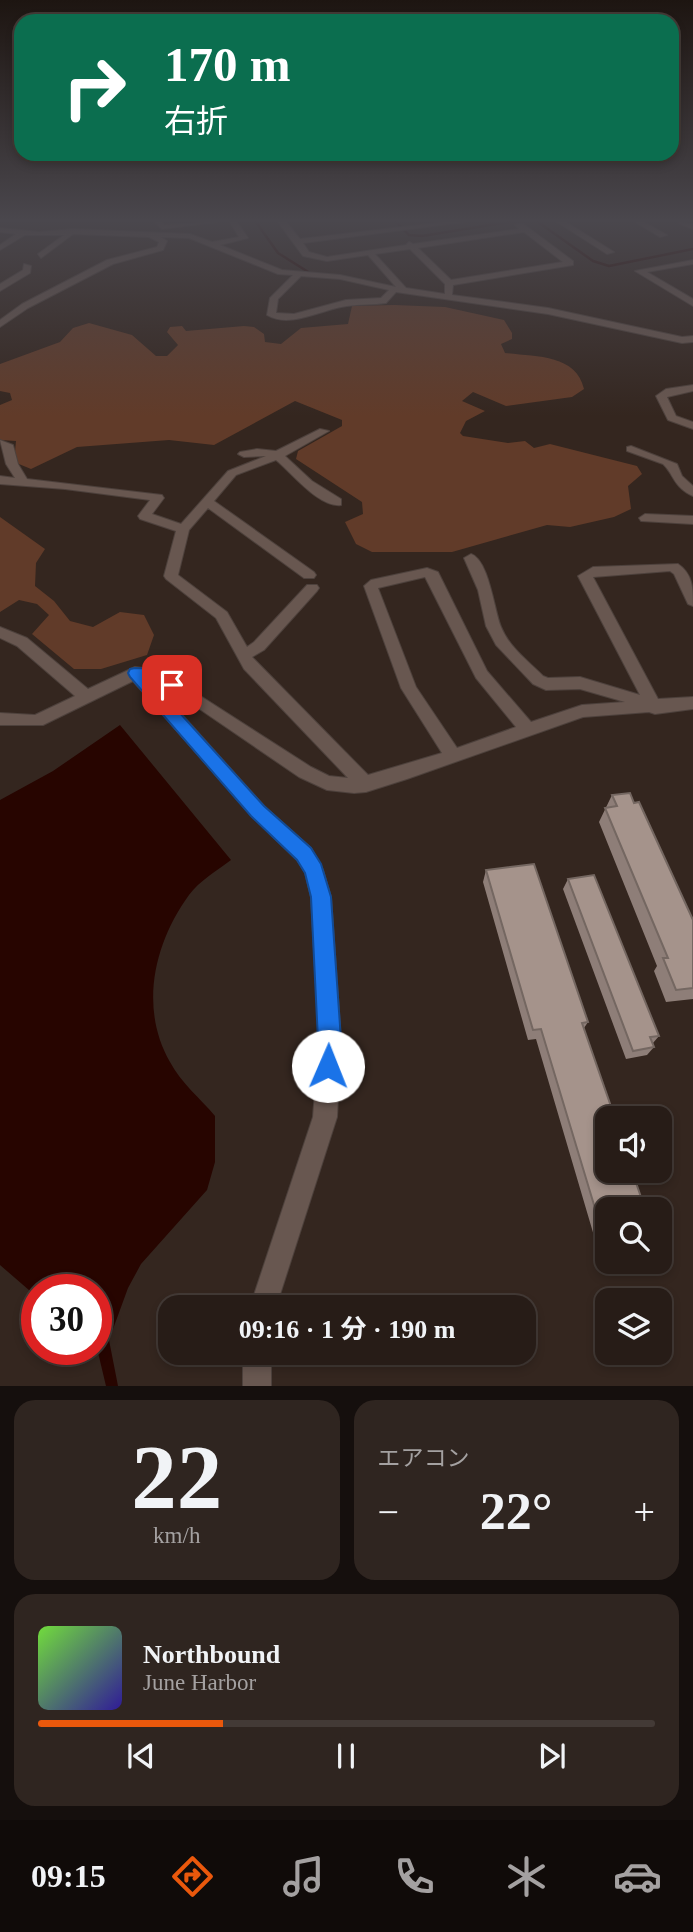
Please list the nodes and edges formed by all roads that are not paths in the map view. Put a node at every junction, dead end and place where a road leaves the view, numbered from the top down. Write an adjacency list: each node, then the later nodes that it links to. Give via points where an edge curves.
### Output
1 (62, 287): 10 (street)
2 (286, 287): 7 (street, via 274,298 271,315 294,317 346,303 384,301)
3 (384, 287): 7 (street)
4 (396, 287): 7 (street)
5 (449, 287): 8 (street)
6 (665, 287): 9 (street)
7 (399, 290): 8 (street)
8 (450, 295): 11 (street)
9 (693, 303)
10 (0, 324)
11 (693, 339)
12 (693, 388): 13 (street, via 661,396 672,418)
13 (693, 426)
14 (324, 431): 18 (street)
15 (0, 443): 20 (street, via 9,447 12,464)
16 (631, 449): 21 (street, via 673,466 676,477)
17 (244, 454): 18 (street, via 269,451)
18 (278, 455): 22 (street, via 239,468); 23 (street, via 307,483)
19 (0, 480): 20 (street)
20 (23, 481): 26 (street, via 158,498 144,516)
21 (693, 492)
22 (207, 501): 26 (street); 30 (street, via 311,581 259,646)
23 (337, 502)
24 (646, 518): 25 (street)
25 (693, 520)
26 (183, 529): 30 (street, via 171,576 222,615)
27 (471, 558): 34 (street, via 503,645 538,680 580,683)
28 (693, 601): 34 (street, via 673,567 593,571 586,576)
29 (0, 632): 32 (street, via 22,642)
30 (244, 655): 38 (street)
31 (135, 673): 32 (street); 38 (street, via 155,674 327,783); 39 (street, via 258,811 304,854 321,897 330,1040 325,1117)
32 (88, 698): 35 (street, via 37,721)
33 (693, 703): 34 (street)
34 (655, 708): 36 (street, via 595,709)
35 (0, 719)
36 (528, 730): 37 (street); 37 (street, via 481,674 433,575 427,572 376,583 372,586 409,688)
37 (453, 756): 38 (street)
38 (366, 785)
39 (267, 1295)
40 (257, 1365): 41 (street)
41 (257, 1386)

